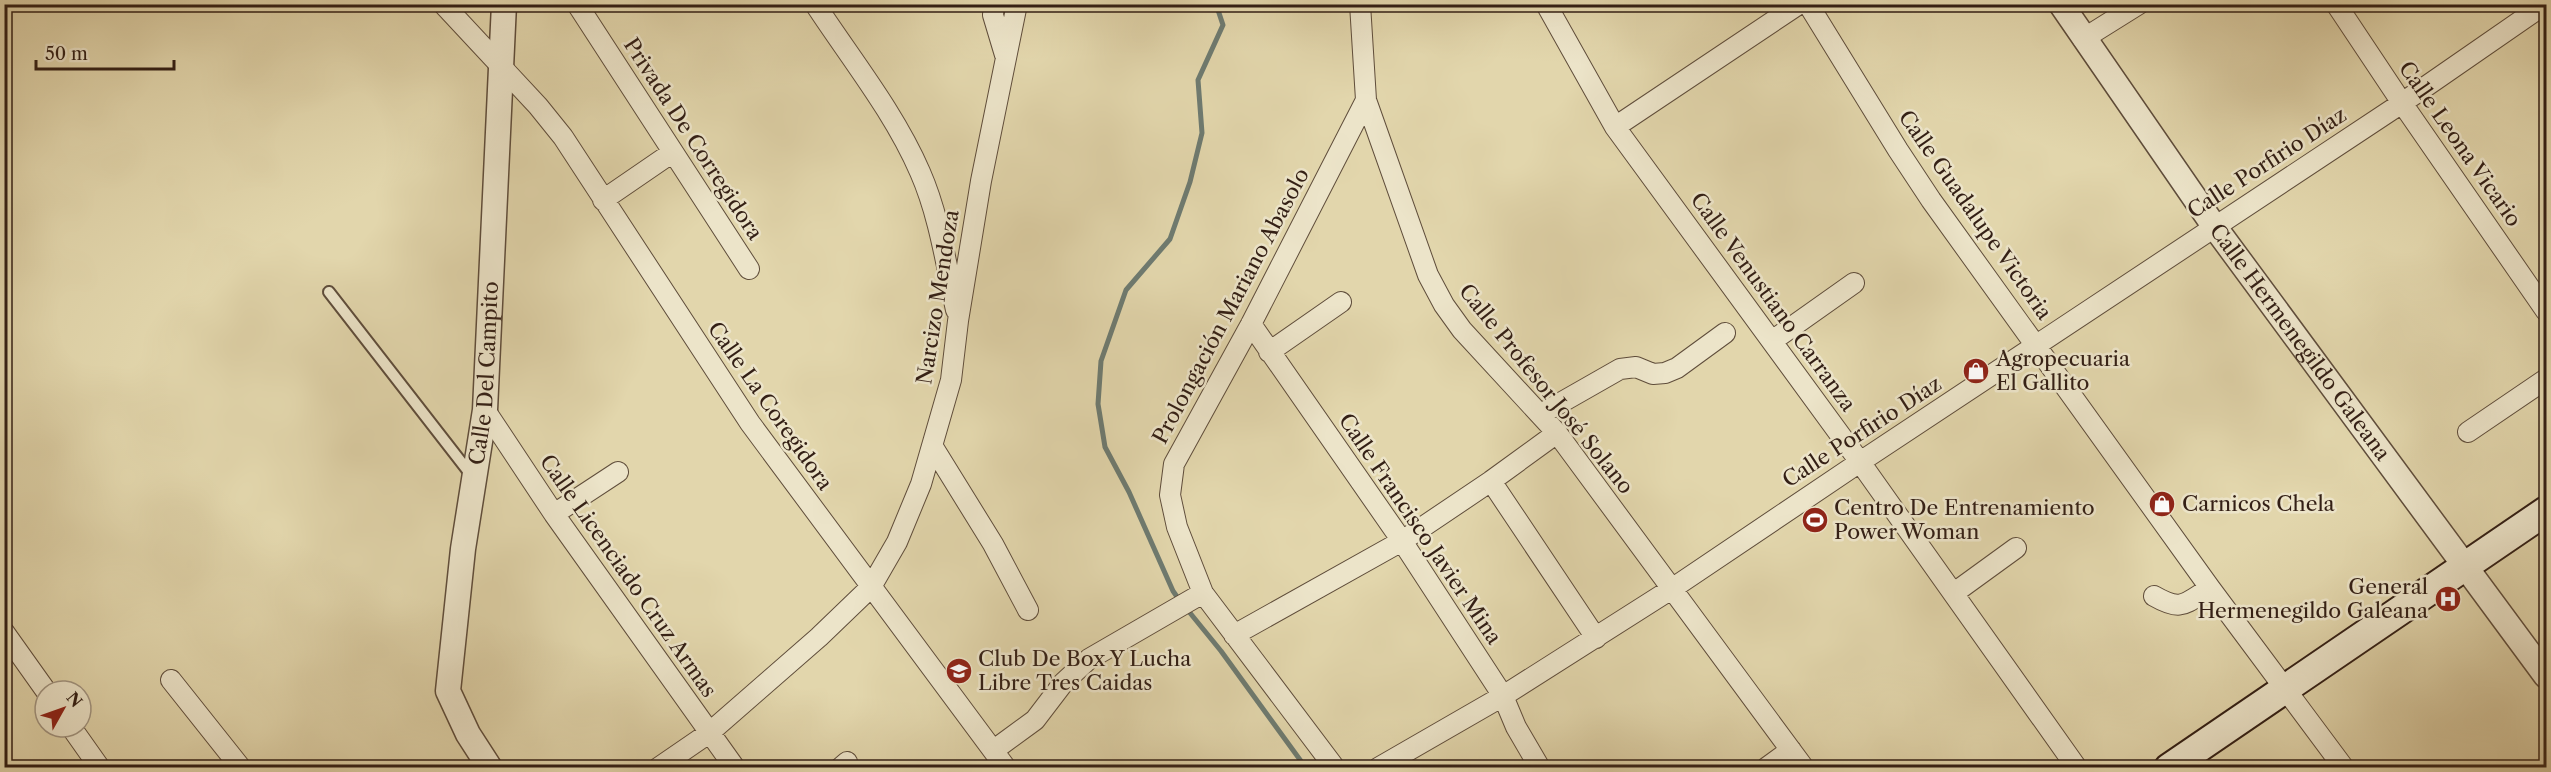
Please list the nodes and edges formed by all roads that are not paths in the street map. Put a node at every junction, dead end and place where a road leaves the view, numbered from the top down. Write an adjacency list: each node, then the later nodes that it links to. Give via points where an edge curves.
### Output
1 (443, 4): 17 (street, Calle La Coregidora)
2 (504, 4): 17 (street, Calle Del Campito)
3 (577, 4): 21 (street, Privada De Corregidora)
4 (816, 4): 29 (street, via 892,118 920,170 937,225)
5 (994, 4): 16 (street, via 993,15)
6 (1017, 4): 16 (street, Narcizo Mendoza)
7 (1360, 4): 18 (street)
8 (1546, 4): 20 (street, Calle Venustiano Carranza)
9 (1799, 4): 20 (street)
10 (1808, 4): 33 (street, Calle Guadalupe Victoria, via 1898,150)
11 (2061, 4): 15 (street, Calle Hermenegildo Galeana)
12 (2139, 4): 15 (street)
13 (2336, 4): 19 (street, Calle Leona Vicario)
14 (2545, 4): 19 (street, Calle Porfirio Díaz)
15 (2084, 39): 23 (street, Calle Hermenegildo Galeana)
16 (1005, 56): 29 (street, Narcizo Mendoza)
17 (501, 70): 22 (street, Calle La Coregidora, via 563,137); 36 (street, Calle Del Campito)
18 (1366, 100): 30 (street, Prolongación Mariano Abasolo); 37 (street, Calle Profesor José Solano, via 1428,274 1444,305 1462,330)
19 (2402, 104): 23 (street, Calle Porfirio Díaz); 28 (street, Calle Leona Vicario)
20 (1615, 127): 32 (street, Calle Venustiano Carranza)
21 (674, 152): 22 (street); 24 (street, Privada De Corregidora)
22 (603, 200): 50 (street, Calle La Coregidora, via 750,423)
23 (2214, 226): 33 (street, Calle Porfirio Díaz); 49 (street, Calle Hermenegildo Galeana)
24 (750, 269)
25 (1854, 283): 32 (street)
26 (328, 292): 43 (lane)
27 (1341, 302): 34 (street)
28 (2547, 311)
29 (958, 321): 40 (street, Narcizo Mendoza, via 951,380)
30 (1251, 324): 34 (street, Calle Francisco Javier Mina); 55 (street, Prolongación Mariano Abasolo, via 1174,464 1170,495)
31 (1725, 333): 37 (street, via 1671,371 1653,374 1636,368 1620,369)
32 (1772, 341): 41 (street, Calle Venustiano Carranza)
33 (2038, 346): 41 (street, Calle Porfirio Díaz); 52 (street, Calle Guadalupe Victoria)
34 (1269, 352): 47 (street, Calle Francisco Javier Mina)
35 (2547, 379): 38 (street)
36 (485, 410): 43 (street, Calle Del Campito); 46 (street, Calle Licenciado Cruz Armas)
37 (1541, 414): 39 (street, Calle Profesor José Solano)
38 (2468, 432)
39 (1557, 433): 44 (street); 51 (street, Calle Profesor José Solano)
40 (933, 447): 50 (street, Narcizo Mendoza, via 897,542); 56 (street)
41 (1860, 462): 51 (street, Calle Porfirio Díaz); 53 (street, Calle Venustiano Carranza)
42 (618, 472): 46 (street)
43 (474, 478): 71 (street, Calle Del Campito, via 448,691 468,734)
44 (1491, 481): 47 (street); 59 (street)
45 (2547, 511): 49 (main road)
46 (554, 514): 65 (street, Calle Licenciado Cruz Armas)
47 (1402, 541): 58 (street); 64 (street, Calle Francisco Javier Mina)
48 (2016, 548): 53 (street)
49 (2465, 566): 60 (street, Calle Hermenegildo Galeana); 63 (main road)
50 (871, 587): 65 (street, Narcizo Mendoza); 67 (street, Calle La Coregidora)
51 (1673, 588): 59 (street, Calle Porfirio Díaz); 68 (street, Calle Profesor José Solano)
52 (2210, 588): 54 (street, via 2178,606); 63 (street, Calle Guadalupe Victoria)
53 (1954, 593): 80 (street, Calle Venustiano Carranza)
54 (2154, 596)
55 (1197, 597): 58 (street, Prolongación Mariano Abasolo); 67 (street, via 1089,659 1075,670 1035,720)
56 (1028, 610)
57 (4, 632): 61 (street)
58 (1234, 635): 75 (street, Prolongación Mariano Abasolo)
59 (1596, 638): 64 (street, Calle Porfirio Díaz)
60 (2547, 676)
61 (37, 679)
62 (171, 680): 70 (street)
63 (2287, 689): 81 (main road); 82 (street, Calle Guadalupe Victoria)
64 (1503, 696): 76 (street, Calle Porfirio Díaz); 77 (street, Calle Francisco Javier Mina)
65 (709, 733): 72 (street, Narcizo Mendoza); 73 (street, Calle Licenciado Cruz Armas)
66 (79, 739): 69 (street)
67 (994, 750): 74 (street, Calle La Coregidora)
68 (1791, 750): 78 (street); 79 (street, Calle Profesor José Solano)
69 (100, 768)
70 (241, 768)
71 (490, 768)
72 (658, 768)
73 (735, 768)
74 (1006, 768)
75 (1335, 768)
76 (1378, 768)
77 (1540, 768)
78 (1766, 768)
79 (1804, 768)
80 (2077, 768)
81 (2169, 768)
82 (2344, 768)

